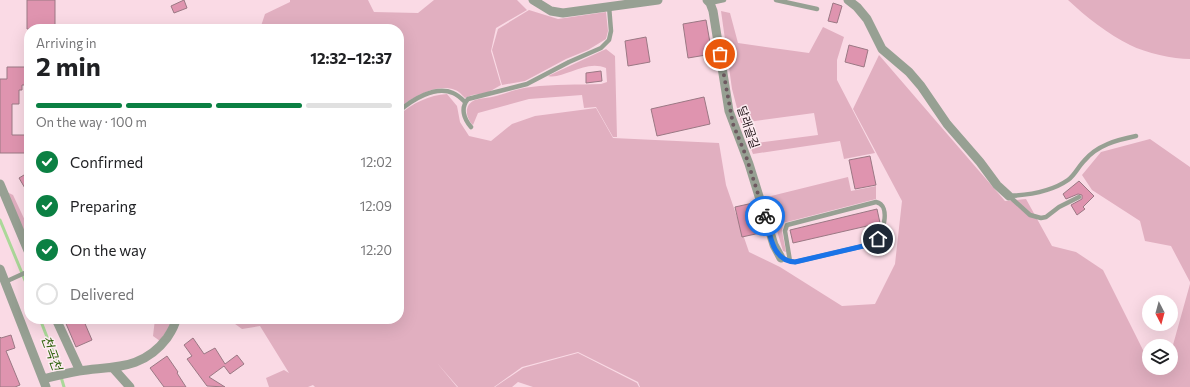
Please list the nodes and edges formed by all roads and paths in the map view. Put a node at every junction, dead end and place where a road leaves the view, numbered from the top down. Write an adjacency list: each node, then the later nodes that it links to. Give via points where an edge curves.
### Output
1 (533, 0): 7 (street, via 557,13)
2 (658, 0): 7 (street)
3 (724, 0): 6 (lane)
4 (776, 0): 8 (lane)
5 (848, 0): 14 (street, via 867,19 882,49 910,72 946,124)
6 (709, 1): 17 (street, 달래골길, via 733,124 749,164 774,245)
7 (609, 6): 9 (lane, via 611,31 609,40 601,48 527,84 472,97)
8 (817, 9)
9 (465, 102): 10 (lane, via 447,91 424,96); 11 (lane, via 463,115)
10 (404, 107)
11 (471, 127)
12 (1136, 136): 14 (lane, via 1100,147 1061,185 1036,193)
13 (0, 184): 16 (street)
14 (1009, 196): 15 (lane, via 1030,214 1041,218)
15 (1079, 197)
16 (24, 242)
17 (781, 258): 18 (lane)
18 (790, 262): 18 (lane, via 876,242 885,210 883,206 876,202 787,225 784,231)
19 (0, 269): 21 (street)
20 (24, 273): 21 (lane)
21 (7, 281): 26 (street)
22 (58, 324): 25 (street)
23 (174, 324): 24 (street, via 154,352 144,359)
24 (113, 368): 25 (street); 27 (street)
25 (76, 372): 26 (street)
26 (46, 381)
27 (130, 387)

